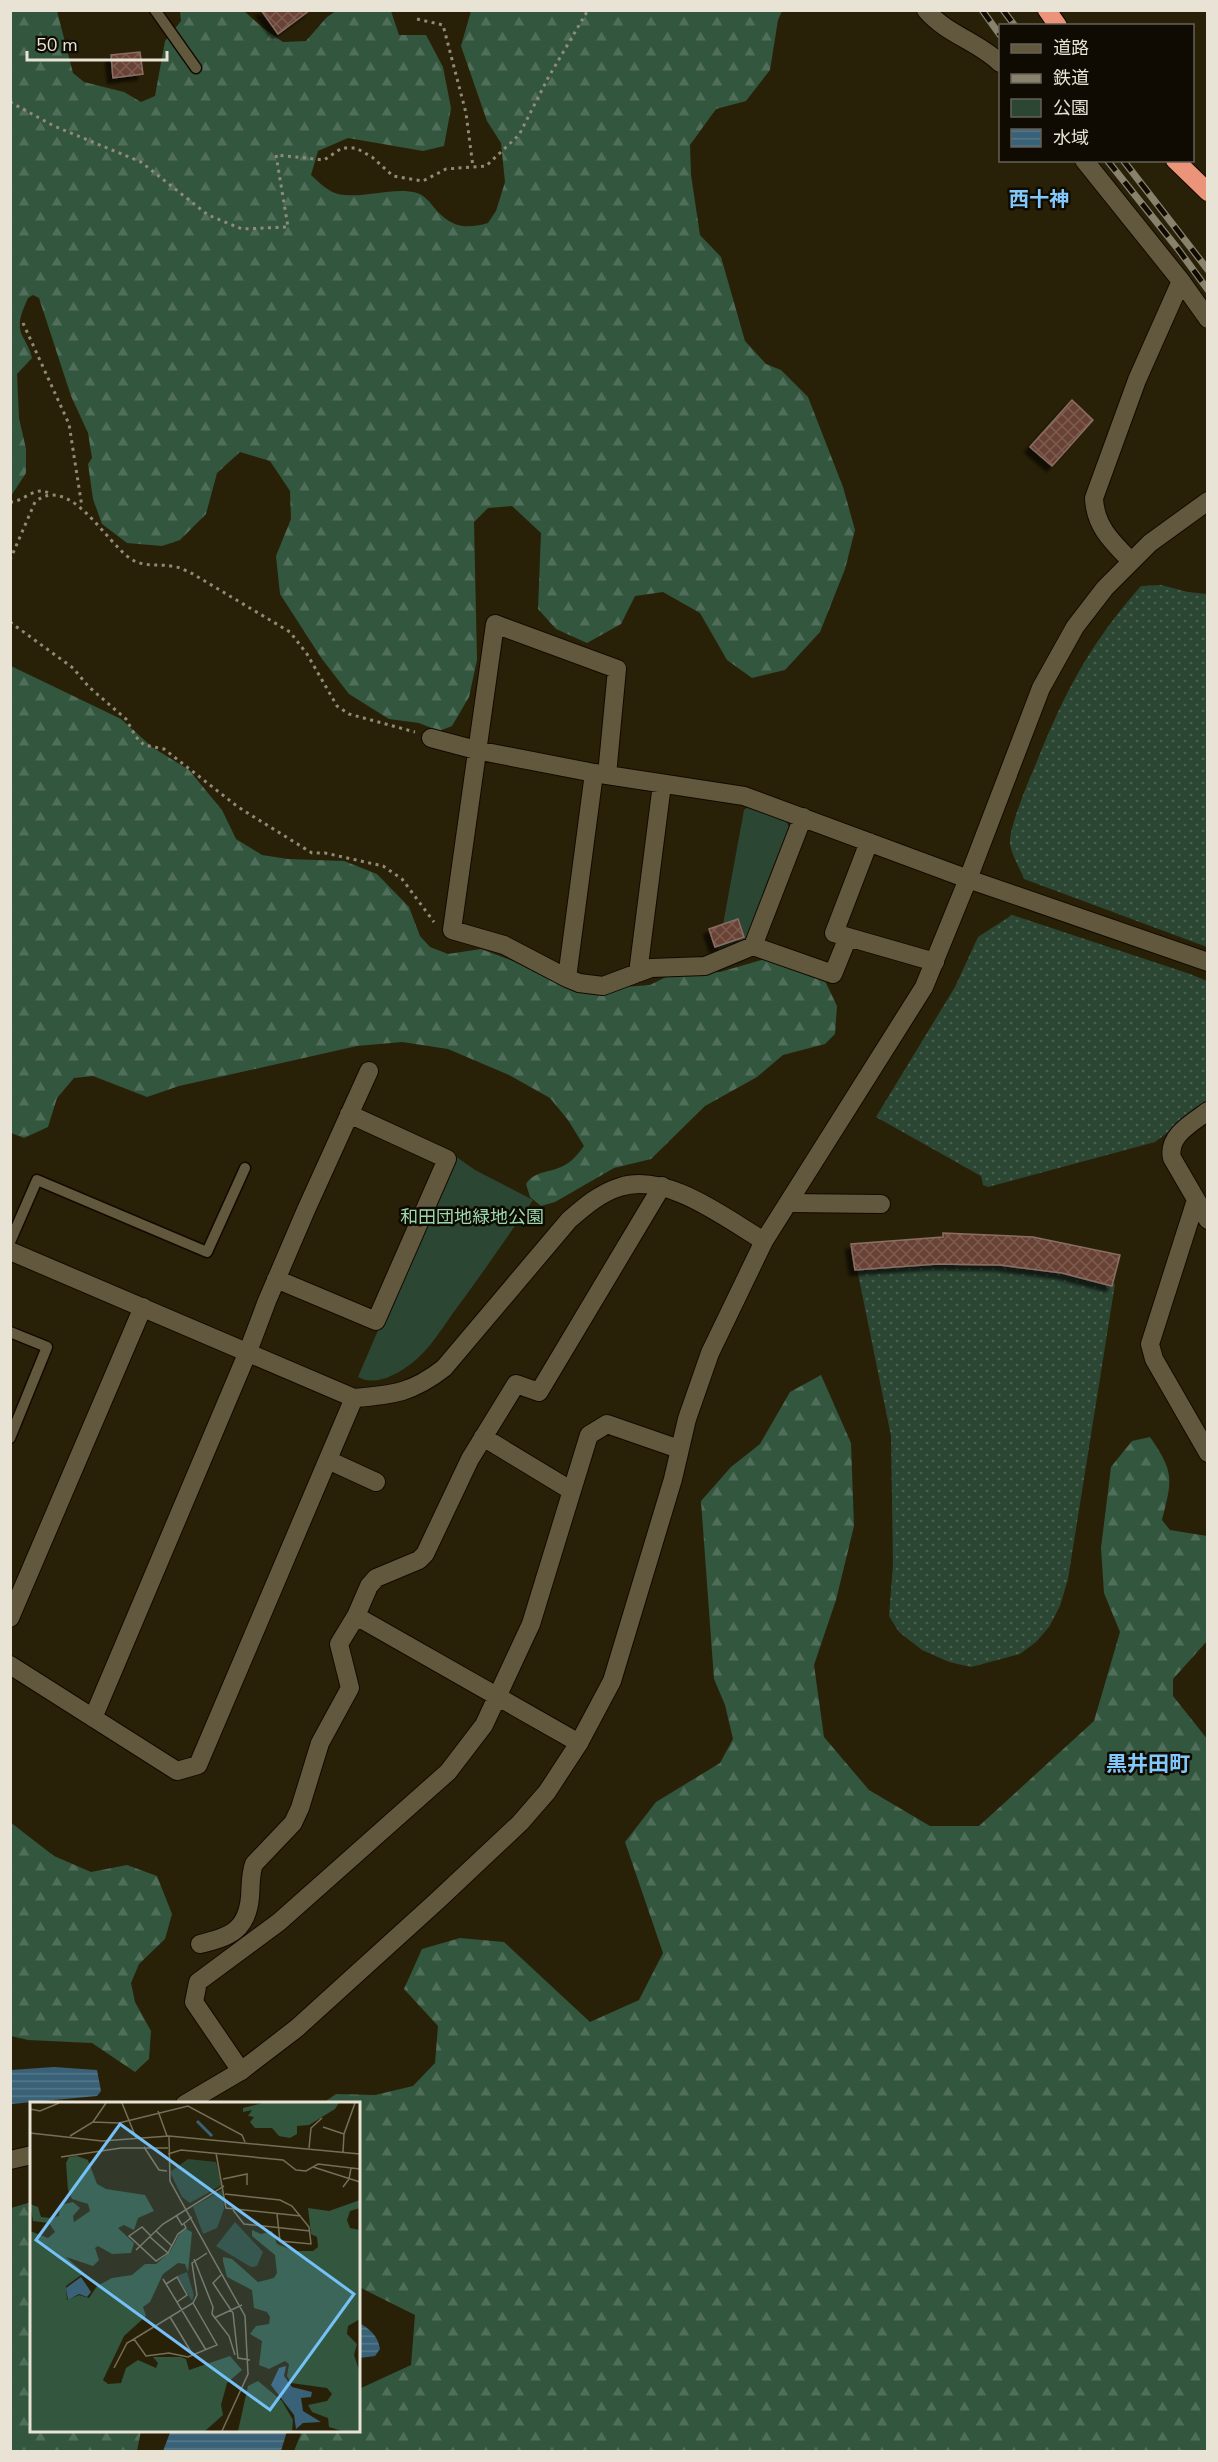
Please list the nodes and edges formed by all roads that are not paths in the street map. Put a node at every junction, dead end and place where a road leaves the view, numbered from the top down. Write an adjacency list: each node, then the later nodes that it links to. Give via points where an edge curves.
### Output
1 (155, 10): 6 (lane)
2 (926, 10): 5 (street, via 935,21)
3 (1047, 10): 4 (highway)
4 (1057, 24)
5 (999, 62)
6 (196, 69)
7 (1086, 162): 10 (street)
8 (1177, 162): 9 (highway)
9 (1205, 184)
10 (1181, 281): 11 (street); 13 (street, via 1137,380 1094,498 1100,525)
11 (1208, 319)
12 (1208, 501): 13 (street)
13 (1131, 561): 20 (street, via 1075,627 1041,688)
14 (431, 738): 15 (street)
15 (476, 750): 16 (street); 16 (street, via 495,624 617,669); 26 (street, via 452,930 504,945)
16 (601, 774): 17 (street); 26 (street)
17 (662, 784): 18 (street, via 744,796); 25 (street)
18 (803, 817): 19 (street); 22 (street)
19 (870, 842): 20 (street); 21 (street, via 834,933)
20 (968, 879): 23 (street); 24 (street)
21 (848, 937): 22 (street, via 832,974); 23 (street)
22 (753, 946): 25 (street, via 705,966 651,968)
23 (935, 962): 33 (street, via 924,987)
24 (1208, 962)
25 (638, 973): 26 (street, via 603,986)
26 (567, 978)
27 (369, 1071): 29 (street)
28 (1208, 1111): 32 (street, via 1178,1135 1171,1146 1172,1158)
29 (349, 1114): 39 (street); 39 (street, via 447,1159 376,1321)
30 (245, 1168): 37 (lane, via 207,1252 37,1180)
31 (662, 1186): 36 (street); 43 (street, via 621,1187 586,1205 550,1240 444,1368 416,1388); 44 (street, via 539,1392 516,1384)
32 (1196, 1200): 35 (street); 47 (street, via 1150,1344 1154,1359)
33 (789, 1203): 34 (street); 36 (street)
34 (881, 1204)
35 (1208, 1220)
36 (764, 1241): 46 (street, via 710,1353)
37 (10, 1242)
38 (10, 1251): 40 (street)
39 (276, 1279): 42 (street)
40 (143, 1307): 42 (street); 51 (street)
41 (10, 1332): 45 (lane, via 46,1347)
42 (247, 1354): 43 (street); 56 (street)
43 (354, 1398): 48 (street)
44 (483, 1437): 50 (street); 52 (street, via 425,1554 376,1578)
45 (10, 1438)
46 (679, 1449): 50 (street, via 607,1424 589,1435); 57 (street, via 612,1681)
47 (1208, 1453)
48 (328, 1460): 49 (street); 56 (street, via 198,1765 177,1771)
49 (376, 1482)
50 (572, 1491): 55 (street, via 531,1624)
51 (17, 1583): 53 (street)
52 (356, 1616): 55 (street); 58 (street, via 339,1644 350,1688 320,1743 293,1823 254,1864 244,1922 223,1938)
53 (10, 1618)
54 (10, 1665): 56 (street)
55 (498, 1696): 57 (street); 59 (street, via 484,1725 448,1772 279,1922 198,1982 194,2002)
56 (93, 1718)
57 (579, 1743): 59 (street, via 547,1792 520,1823 297,2028)
58 (200, 1944)
59 (241, 2071): 60 (street)
60 (187, 2102)
61 (30, 2155): 62 (street)
62 (10, 2160)

